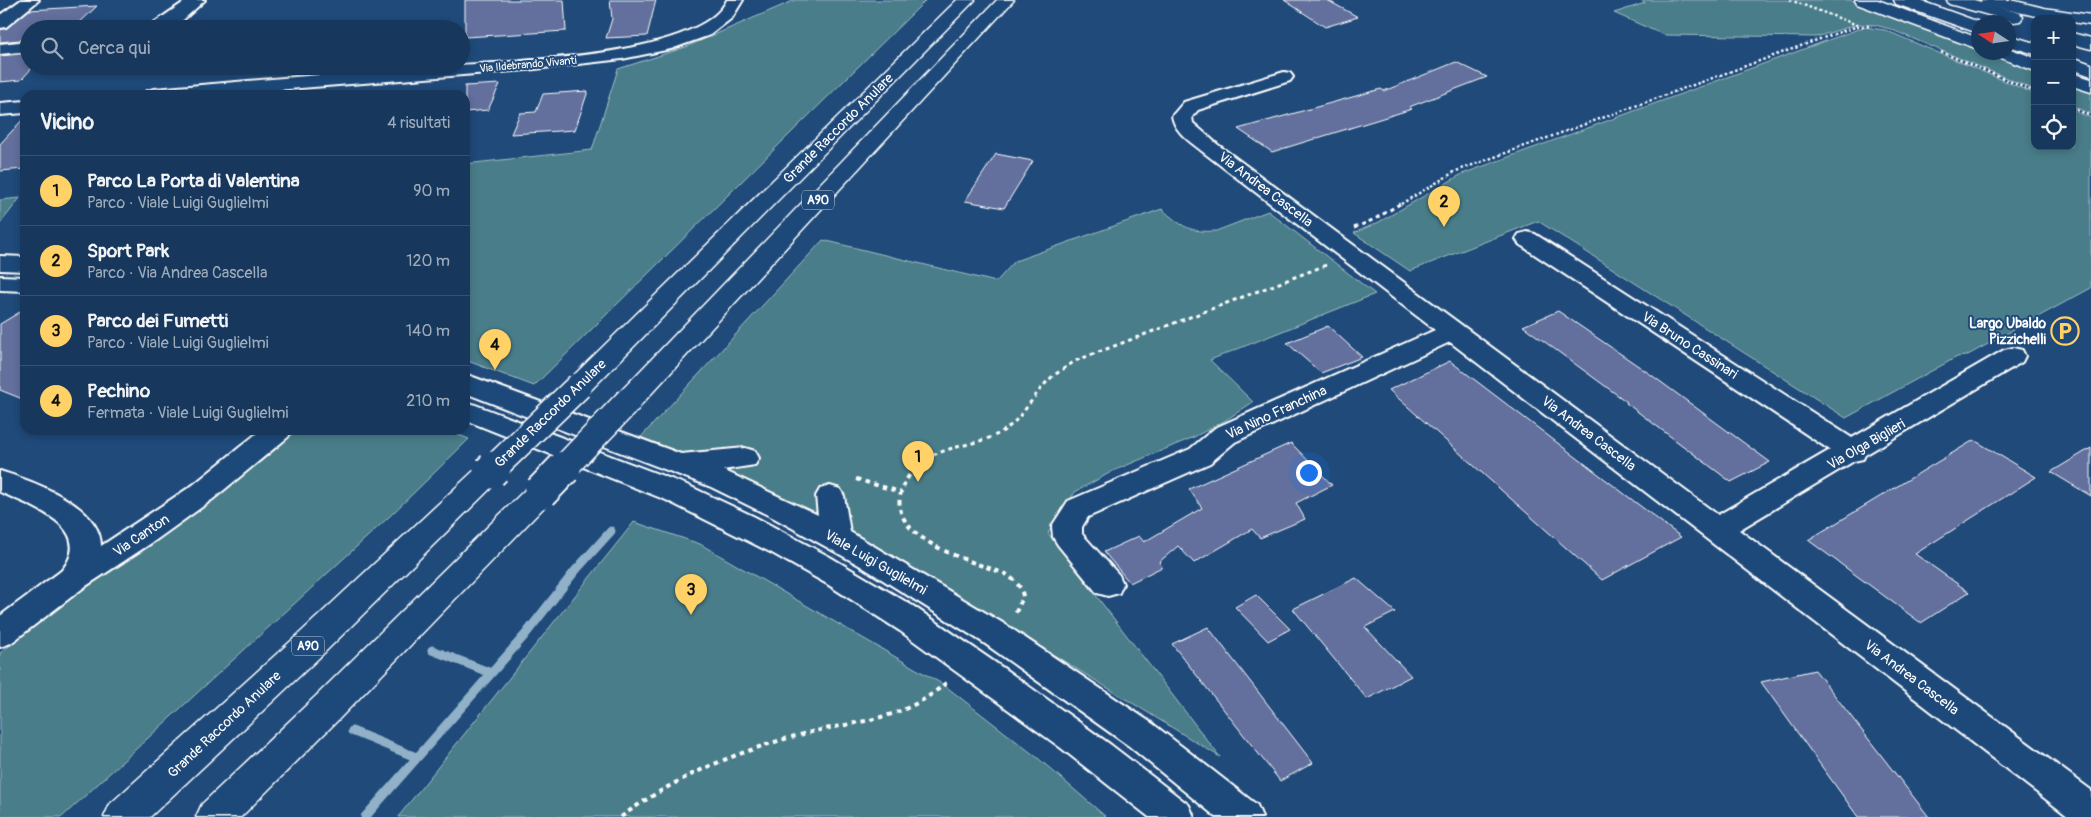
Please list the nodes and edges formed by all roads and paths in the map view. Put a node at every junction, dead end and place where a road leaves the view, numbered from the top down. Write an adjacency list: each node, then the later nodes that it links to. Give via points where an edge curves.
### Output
1 (31, 0): 20 (street)
2 (197, 0): 17 (street)
3 (735, 0): 41 (street, Via Ildebrando Vivanti, via 726,14 703,32 680,41 630,53)
4 (961, 0): 19 (main road)
5 (967, 0): 19 (main road, Grande Raccordo Anulare / A90)
6 (1006, 0): 81 (main road, A90, bridge, via 541,492)
7 (1790, 0): 24 (path)
8 (1863, 0): 29 (main road)
9 (1902, 0): 23 (main road)
10 (1928, 0): 16 (main road)
11 (1955, 0): 14 (main road)
12 (1969, 0): 15 (main road)
13 (1989, 0): 18 (main road)
14 (1992, 15)
15 (1996, 15)
16 (1971, 16)
17 (170, 20)
18 (2091, 20)
19 (945, 21): 80 (main road, Grande Raccordo Anulare / A90, bridge, via 579,386 312,643)
20 (0, 23)
21 (2016, 23): 22 (main road)
22 (2031, 24)
23 (1971, 25)
24 (1860, 26): 26 (path); 53 (path, via 1456,171)
25 (2016, 26): 27 (main road)
26 (1876, 27)
27 (2031, 36)
28 (2076, 39): 31 (main road)
29 (1971, 41)
30 (2016, 43): 34 (main road)
31 (2091, 44)
32 (20, 47): 33 (street)
33 (0, 48)
34 (2031, 48)
35 (1938, 51): 48 (path)
36 (2076, 54): 38 (main road)
37 (2016, 58): 39 (main road)
38 (2091, 60)
39 (2031, 63)
40 (2076, 64): 42 (main road)
41 (470, 69)
42 (2091, 70)
43 (383, 75): 47 (street, Via Ildebrando Vivanti)
44 (1284, 77): 60 (street, Via Andrea Cascella, via 1191,106 1182,116 1184,125 1210,148)
45 (2076, 80): 46 (main road)
46 (2091, 85)
47 (208, 90)
48 (2031, 90)
49 (20, 107): 50 (street)
50 (0, 109)
51 (2076, 110): 52 (path)
52 (2091, 116)
53 (1351, 230)
54 (1527, 239): 65 (street, Via Bruno Cassinari)
55 (1338, 261): 70 (path, via 1075,361 1056,372 1009,428 985,441 931,456 910,472)
56 (0, 263): 57 (street)
57 (20, 264)
58 (0, 282): 59 (street)
59 (20, 284)
60 (1454, 331): 72 (street, Via Andrea Cascella); 75 (street, Via Nino Franchina, via 1225,435 1200,456 1078,508 1067,526 1068,537)
61 (2013, 356): 65 (street, Via Olga Biglieri)
62 (470, 385): 67 (street, Viale Luigi Guglielmi)
63 (470, 412): 83 (street, via 670,491 744,524 824,568 893,610 999,683 1113,765)
64 (273, 435): 74 (street, Via Canton, via 167,518)
65 (1853, 452): 72 (street, Via Olga Biglieri)
66 (745, 458): 67 (street)
67 (677, 464): 73 (street, Viale Luigi Guglielmi, via 721,480)
68 (856, 479): 70 (path)
69 (0, 481): 74 (street, via 57,508 82,527 86,538 85,553)
70 (900, 492): 76 (path, via 898,505 910,529 918,537 1016,581 1024,600)
71 (830, 496): 73 (street)
72 (1717, 529): 79 (street, Via Andrea Cascella)
73 (836, 538): 84 (street, Viale Luigi Guglielmi, via 995,634 1141,735)
74 (72, 579): 77 (street, Via Canton)
75 (1108, 584)
76 (1011, 618)
77 (0, 634)
78 (949, 680): 82 (path, via 936,693 906,711 804,734 705,768 646,798)
79 (2091, 812)
80 (123, 817)
81 (215, 817)
82 (621, 817)
83 (1176, 817)
84 (1244, 817)

